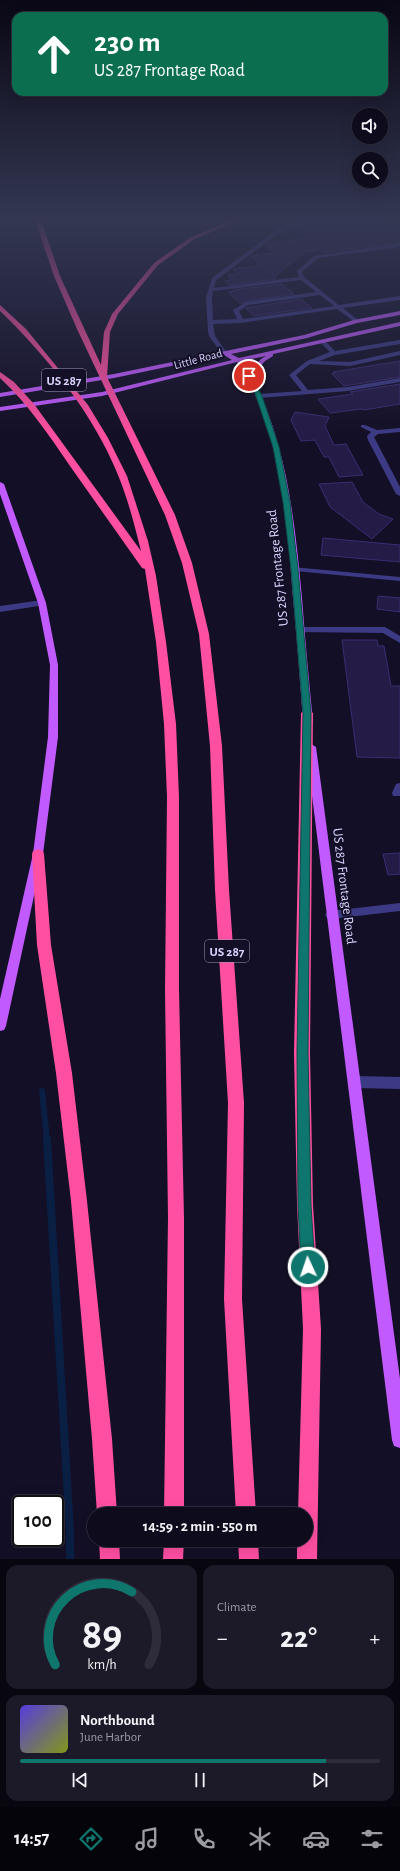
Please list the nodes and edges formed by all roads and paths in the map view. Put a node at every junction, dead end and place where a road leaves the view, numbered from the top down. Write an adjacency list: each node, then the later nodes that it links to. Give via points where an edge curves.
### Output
1 (65, 293): 23 (highway, US 287)
2 (132, 293): 23 (highway, via 115,314 107,332)
3 (211, 293): 11 (street)
4 (320, 293): 6 (street); 9 (street, via 246,304 236,310)
5 (400, 298): 6 (street)
6 (336, 306): 9 (street); 10 (street)
7 (0, 307): 36 (highway, US 287, via 43,353 85,407 104,438 124,476)
8 (400, 313): 10 (main road, Little Road)
9 (241, 321): 11 (street)
10 (356, 321): 16 (main road, Little Road, via 305,337)
11 (211, 322): 16 (street, via 212,336)
12 (400, 324): 13 (main road, Little Road)
13 (323, 342): 15 (main road, Little Road); 17 (street)
14 (400, 342): 17 (street)
15 (276, 351): 19 (main road, Little Road); 22 (main road, via 263,360)
16 (224, 353): 19 (main road, US 287 Frontage Road); 26 (main road, Little Road, via 114,376)
17 (334, 353): 20 (street)
18 (400, 353): 20 (street, via 350,364)
19 (238, 360): 22 (main road, US 287 Frontage Road); 28 (main road, Little Road, via 102,394)
20 (309, 362): 25 (street, via 292,375)
21 (0, 374): 36 (highway, via 40,418 129,540)
22 (249, 376): 27 (main road, US 287 Frontage Road)
23 (104, 377): 52 (highway, US 287, via 170,515 187,563 204,634 216,746 222,890 236,1103 233,1299)
24 (400, 380): 25 (street)
25 (307, 393): 27 (street)
26 (0, 395)
27 (259, 396): 35 (main road, US 287 Frontage Road, via 276,447 287,502)
28 (0, 409)
29 (363, 426): 31 (street)
30 (400, 430): 31 (street)
31 (376, 432): 33 (street, via 370,436 371,440)
32 (0, 484): 34 (main road)
33 (400, 494)
34 (3, 498): 38 (main road)
35 (295, 569): 37 (street); 40 (main road, US 287 Frontage Road)
36 (151, 576): 51 (highway, US 287, via 170,724 173,798 172,990 176,1218)
37 (400, 579)
38 (42, 603): 39 (street); 43 (main road, via 54,665 53,737)
39 (0, 609)
40 (300, 630): 41 (street, via 385,630); 42 (main road, US 287 Frontage Road)
41 (400, 640)
42 (307, 713): 45 (main road, US 287 Frontage Road); 59 (highway, via 302,1053 304,1205 312,1329)
43 (38, 854): 46 (main road); 50 (highway, via 44,945 64,1073 79,1201)
44 (400, 907): 45 (street)
45 (331, 915): 47 (main road, US 287 Frontage Road)
46 (0, 1026)
47 (355, 1082): 48 (street); 49 (main road, US 287 Frontage Road)
48 (400, 1083)
49 (400, 1440)
50 (107, 1507)
51 (174, 1507)
52 (246, 1507)
53 (109, 1547): 56 (highway)
54 (174, 1547): 57 (highway)
55 (248, 1547): 58 (highway)
56 (110, 1559)
57 (173, 1559)
58 (249, 1559)
59 (307, 1559)

